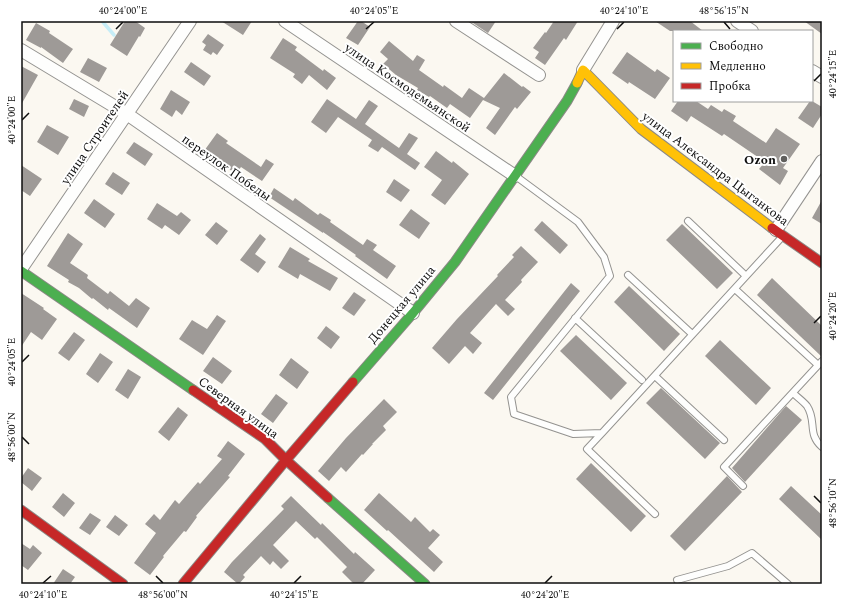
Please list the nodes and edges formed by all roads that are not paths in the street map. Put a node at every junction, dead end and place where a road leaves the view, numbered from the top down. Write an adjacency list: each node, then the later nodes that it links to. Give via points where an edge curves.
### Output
1 (190, 21): 12 (street, улица Строителей)
2 (285, 21): 14 (street, улица Космодемьянской)
3 (456, 21): 10 (street)
4 (613, 21): 8 (street, Донецкая улица)
5 (737, 21): 6 (street)
6 (750, 30)
7 (21, 50): 12 (street, переулок Победы)
8 (583, 70): 14 (street, Донецкая улица, via 567,101); 16 (street, улица Александра Цыганкова, via 641,129)
9 (813, 72): 11 (street)
10 (539, 75)
11 (822, 77)
12 (127, 114): 18 (street, улица Строителей); 22 (street, переулок Победы)
13 (822, 161): 16 (street)
14 (515, 176): 22 (street, Донецкая улица, via 455,262); 23 (lane, via 578,222 604,257 610,276)
15 (688, 221): 20 (lane)
16 (780, 233): 17 (street, улица Александра Цыганкова); 20 (lane)
17 (822, 264)
18 (21, 270): 32 (street, Северная улица, via 265,439)
19 (628, 275): 24 (lane)
20 (746, 276): 21 (lane)
21 (735, 289): 24 (lane); 25 (lane)
22 (413, 313): 32 (street, Донецкая улица)
23 (575, 318): 27 (lane); 29 (lane, via 511,397 514,414 573,434)
24 (692, 334): 26 (lane)
25 (820, 363): 28 (lane)
26 (655, 376): 29 (lane); 30 (lane)
27 (642, 380)
28 (793, 393): 31 (lane, via 807,407 816,442); 33 (lane, via 724,467)
29 (602, 433): 35 (lane, via 587,449)
30 (724, 440)
31 (822, 447)
32 (286, 460): 38 (street, Донецкая улица); 39 (street, Северная улица)
33 (743, 486)
34 (21, 510): 37 (street)
35 (655, 514)
36 (677, 580): 40 (lane, via 728,566 752,554)
37 (123, 584)
38 (183, 584)
39 (425, 584)
40 (788, 584)

